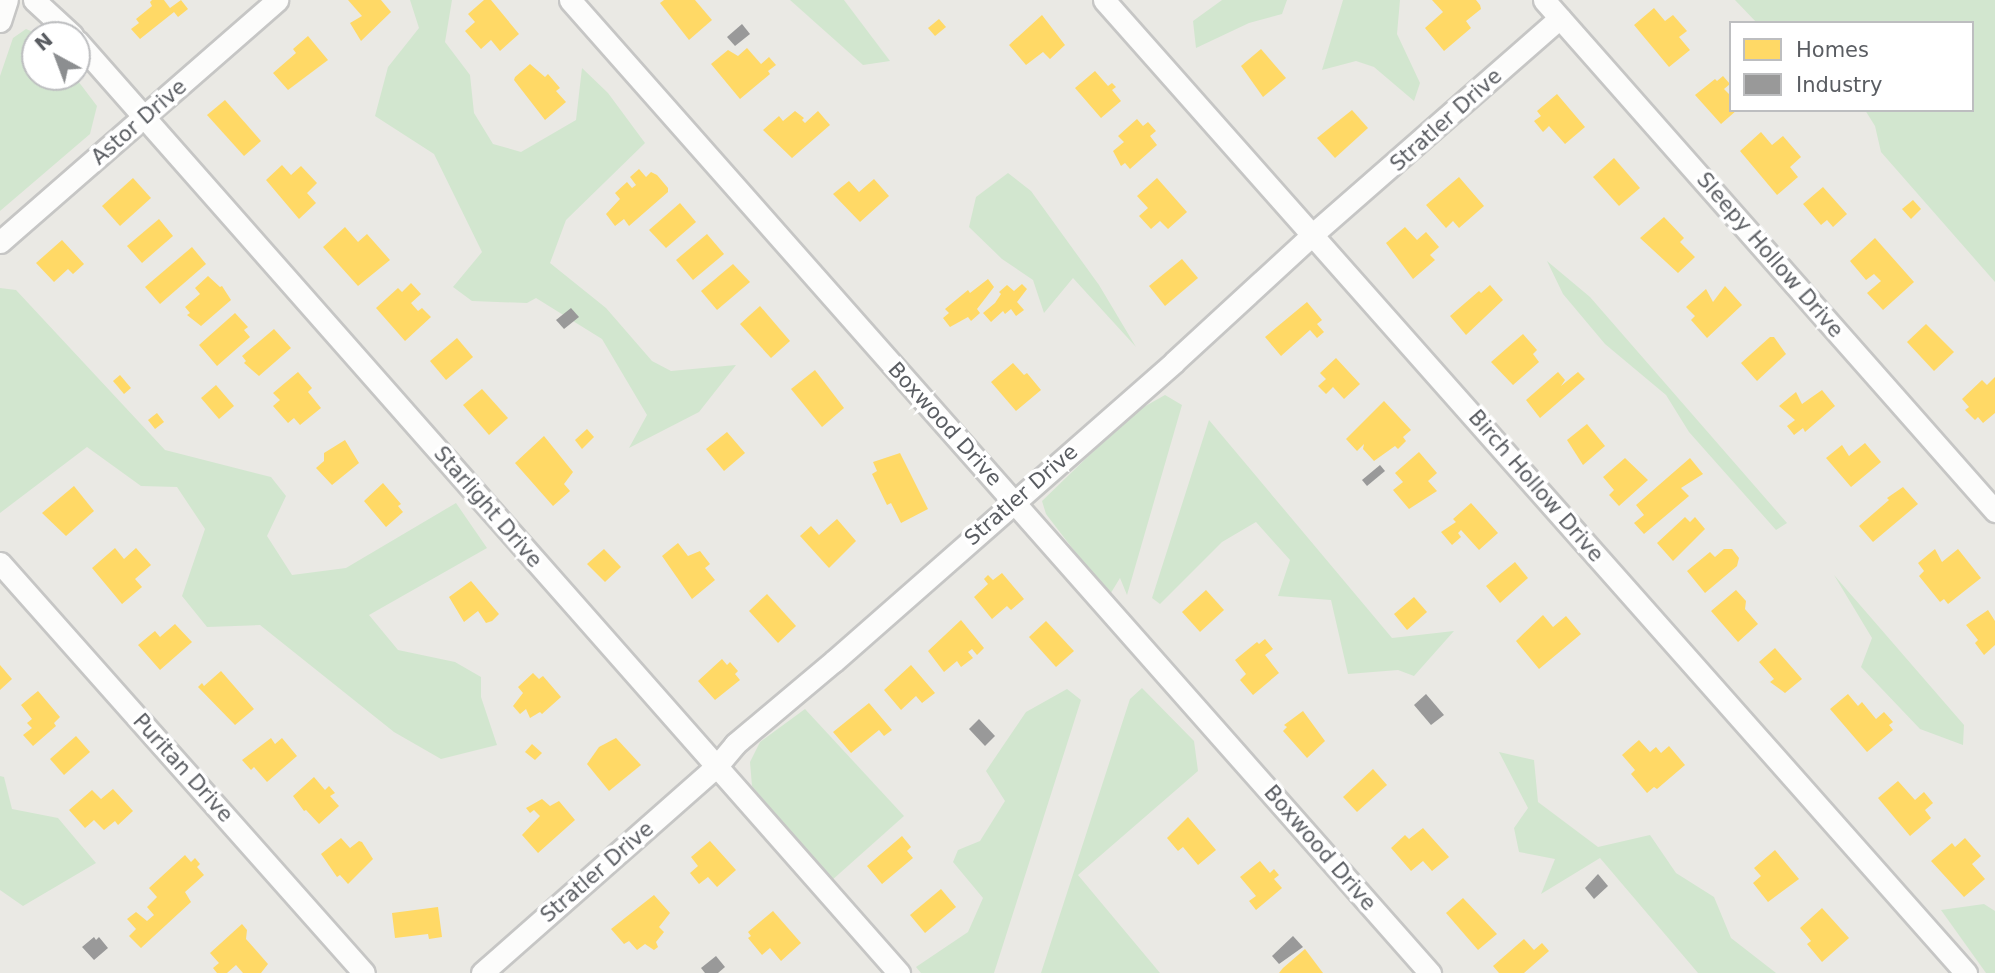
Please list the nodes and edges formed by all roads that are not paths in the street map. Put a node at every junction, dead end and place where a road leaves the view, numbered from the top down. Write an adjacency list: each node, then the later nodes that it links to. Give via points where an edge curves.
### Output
1 (7, 0): 9 (street)
2 (34, 0): 8 (street)
3 (276, 0): 11 (street, Astor Drive)
4 (570, 0): 14 (street, Boxwood Drive)
5 (1104, 0): 12 (street, Birch Hollow Drive)
6 (1544, 0): 7 (street, Sleepy Hollow Drive)
7 (1560, 18): 12 (street, Stratler Drive); 15 (street, Sleepy Hollow Drive)
8 (57, 21)
9 (0, 22)
10 (91, 57): 11 (street, Starlight Drive)
11 (145, 117): 13 (street, Astor Drive); 17 (street, Starlight Drive)
12 (1313, 234): 14 (street, Stratler Drive); 22 (street, Birch Hollow Drive)
13 (0, 242)
14 (1013, 501): 17 (street, Stratler Drive, via 735,744); 21 (street, Boxwood Drive)
15 (1995, 511)
16 (0, 563): 18 (street, Puritan Drive)
17 (716, 766): 19 (street, Stratler Drive); 20 (street, Starlight Drive)
18 (365, 973)
19 (482, 973)
20 (899, 973)
21 (1430, 973)
22 (1966, 973)

